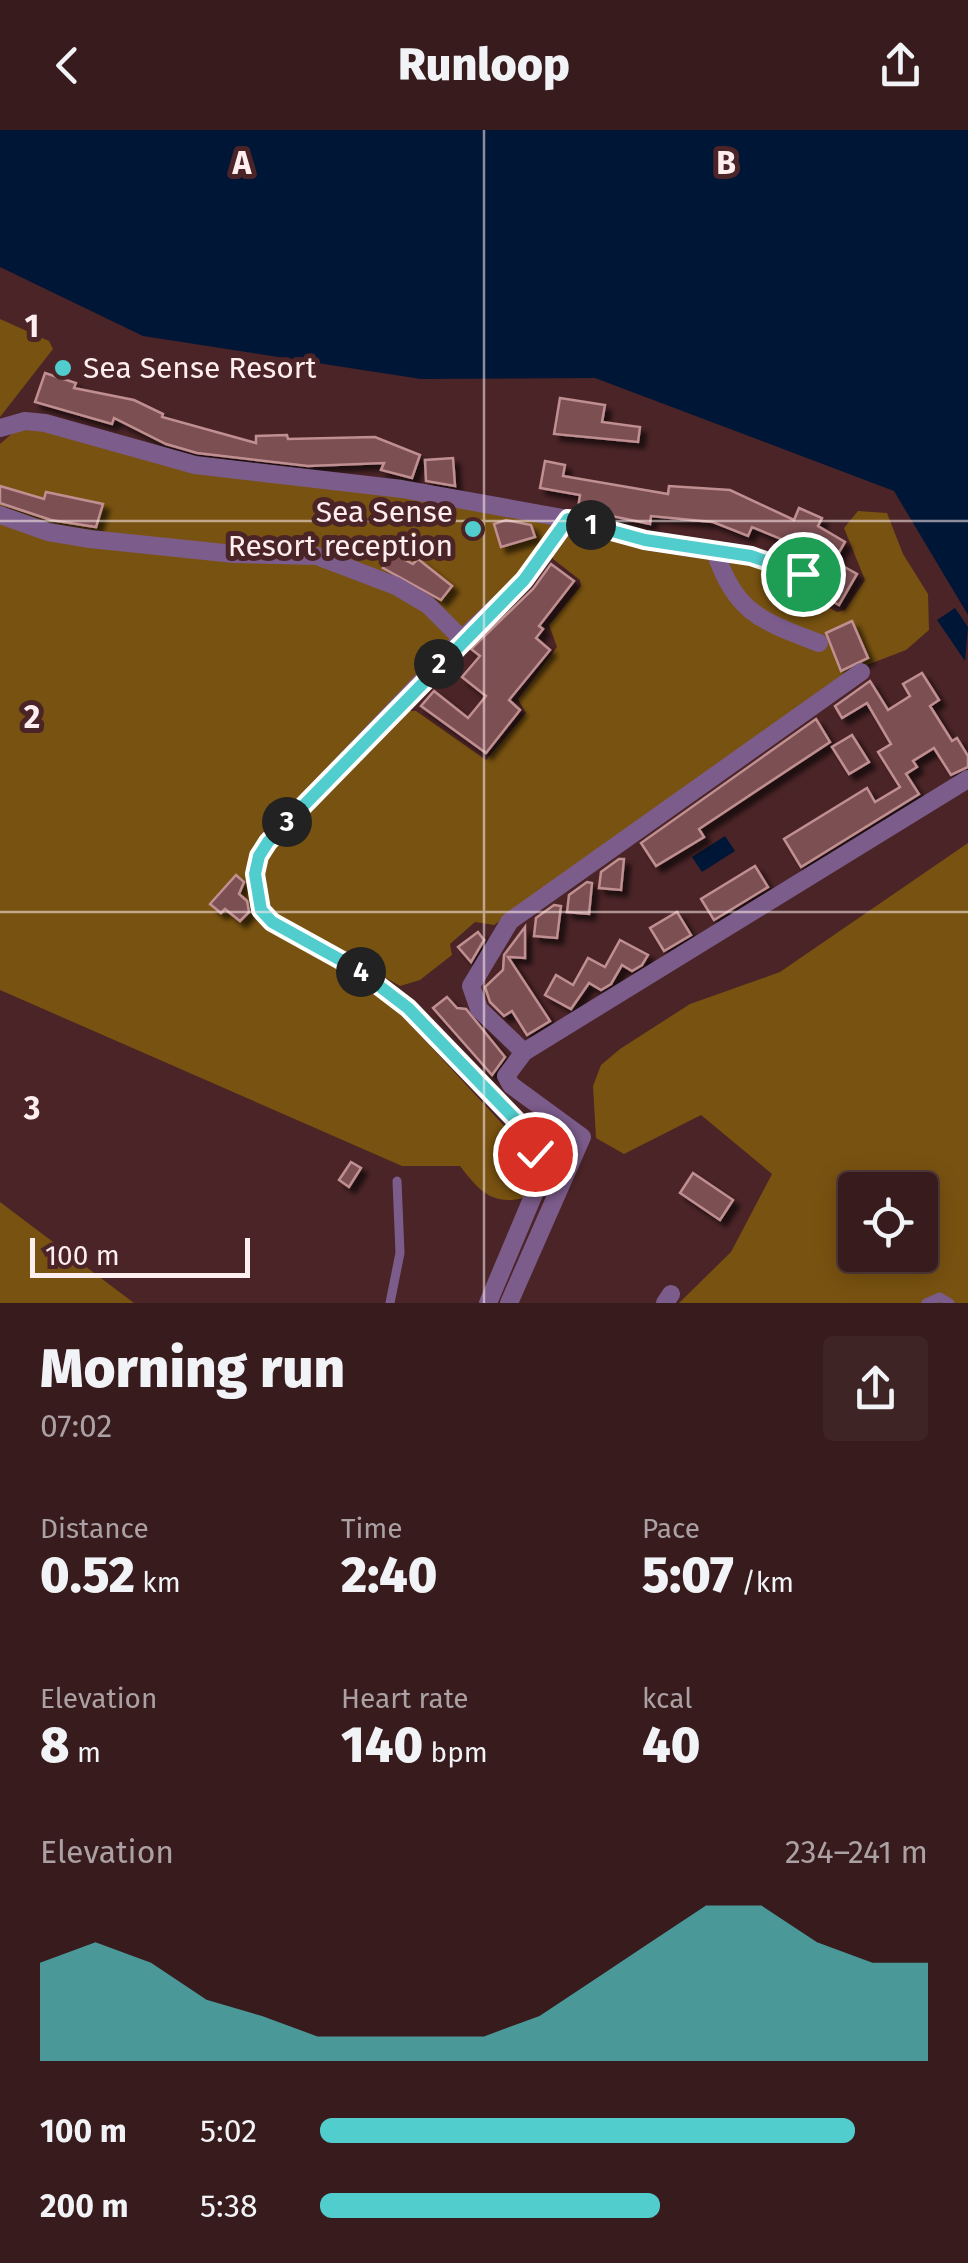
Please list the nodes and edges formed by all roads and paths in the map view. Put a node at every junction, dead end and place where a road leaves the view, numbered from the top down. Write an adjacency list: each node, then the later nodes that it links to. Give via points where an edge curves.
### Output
1 (0, 428): 3 (street, via 45,423 196,466 402,488)
2 (0, 515): 6 (street, via 90,539 316,556 396,586 428,605)
3 (568, 519): 4 (street); 6 (street, via 535,567)
4 (714, 552): 5 (street); 7 (street, via 729,589 748,610)
5 (803, 574)
6 (462, 639): 13 (street, via 268,842 259,856 255,894 272,922 357,969 408,1008 526,1136 542,1175)
7 (819, 643)
8 (861, 672): 10 (street, via 510,921 471,986 480,1009)
9 (968, 779): 10 (street)
10 (524, 1052): 14 (street, via 506,1080 582,1137)
11 (397, 1182): 12 (lane, via 400,1253)
12 (390, 1303)
13 (488, 1303)
14 (509, 1303)
15 (926, 1303): 16 (lane)
16 (950, 1303)

